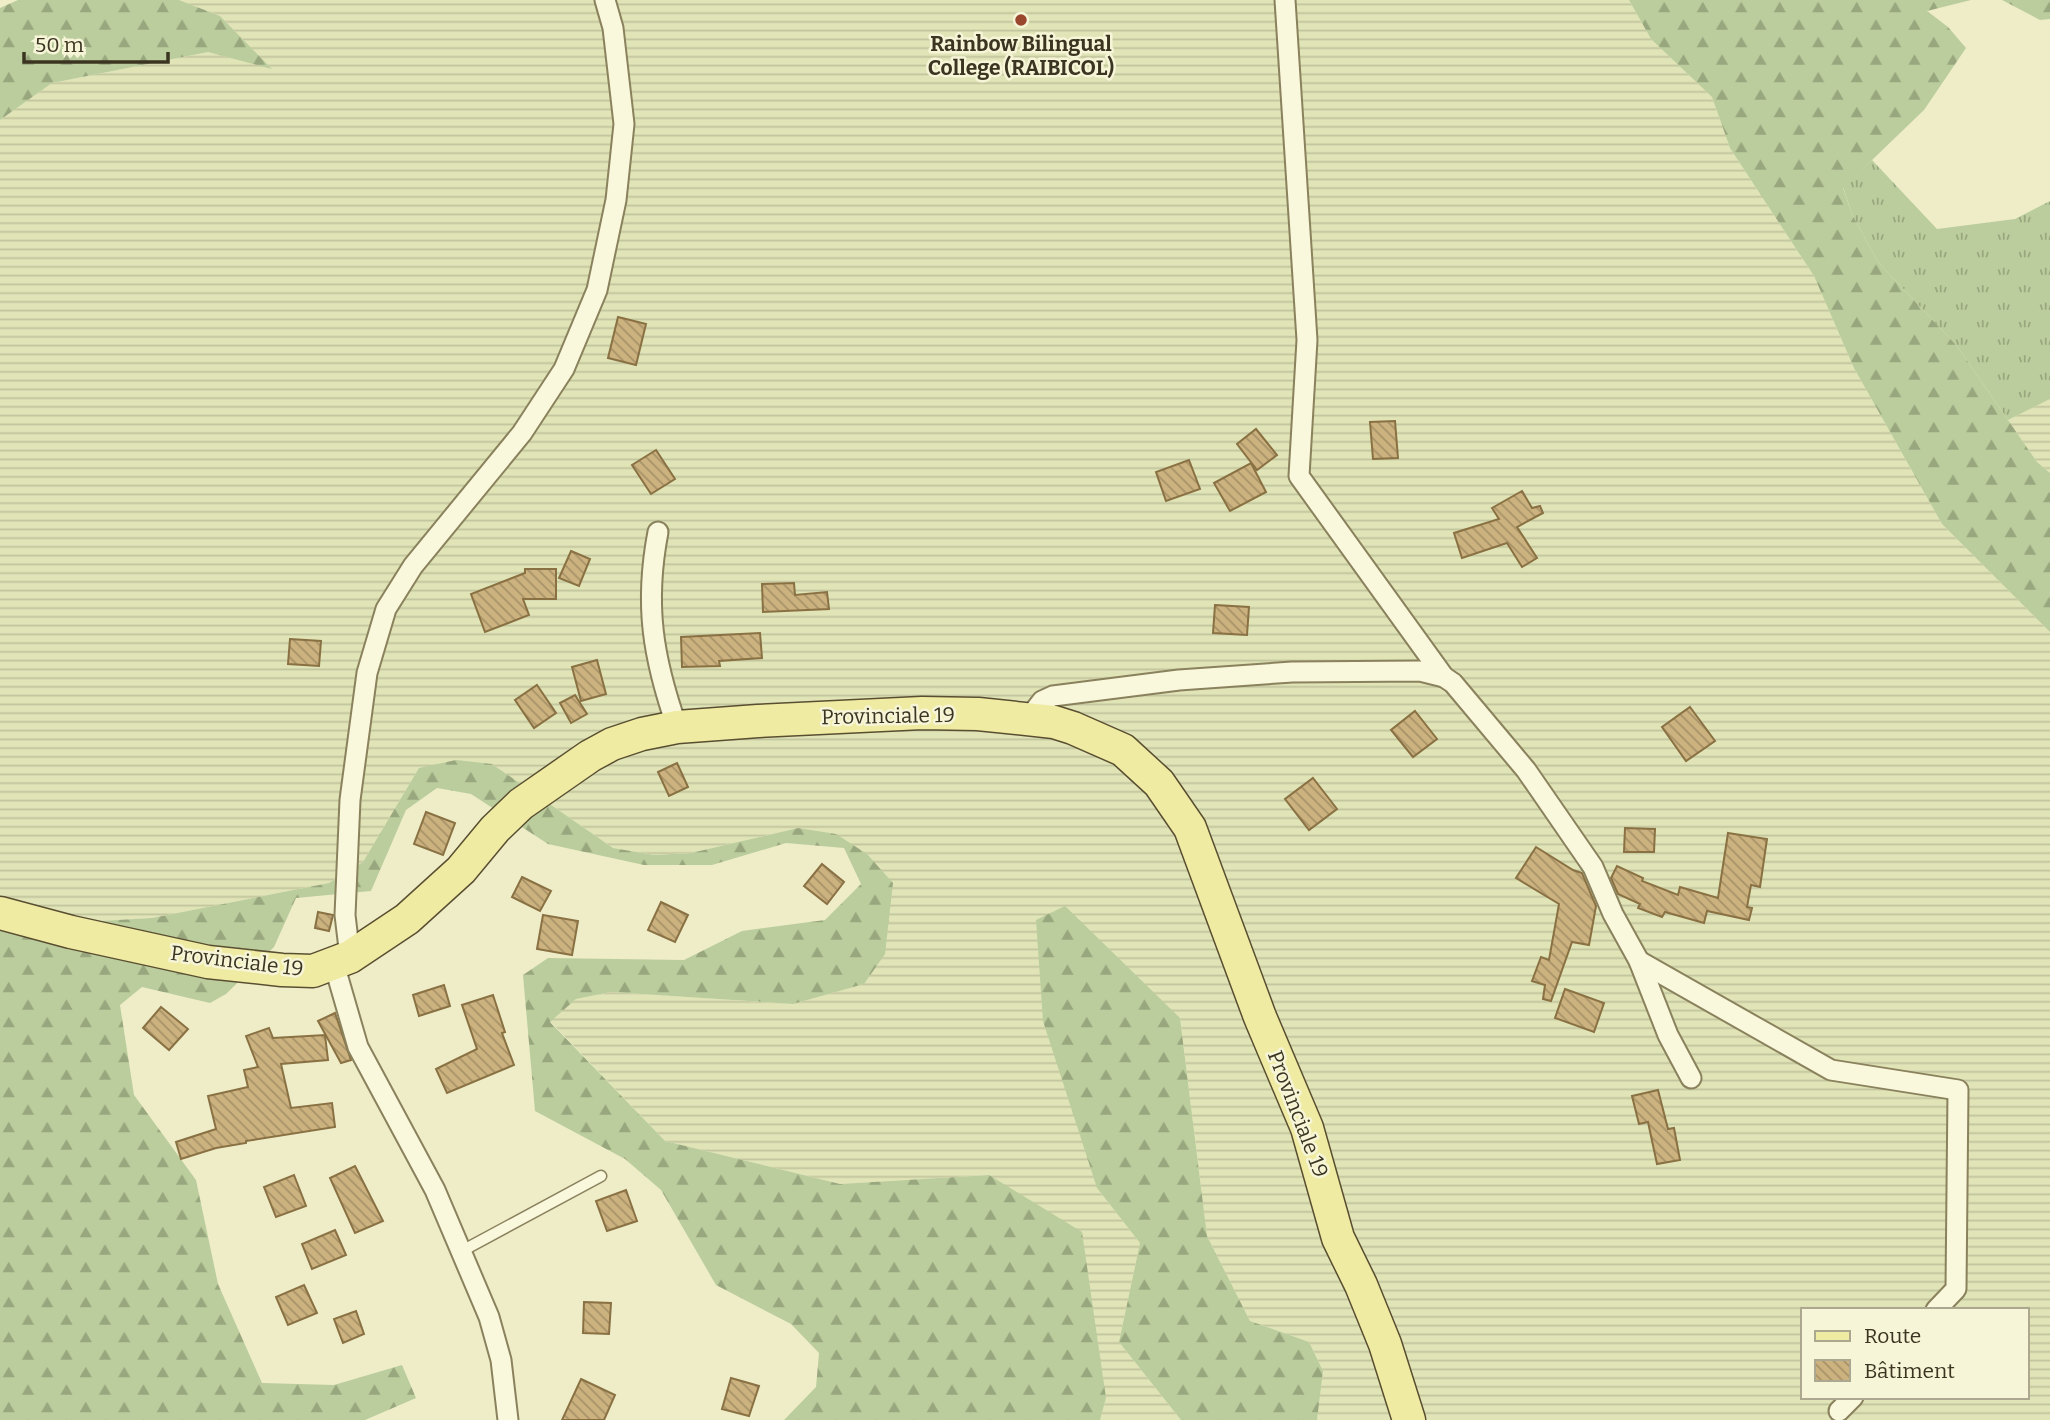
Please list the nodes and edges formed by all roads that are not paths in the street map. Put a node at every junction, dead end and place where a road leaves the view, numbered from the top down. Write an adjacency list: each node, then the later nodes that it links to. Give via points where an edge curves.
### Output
1 (605, 0): 8 (street, via 613,28 624,124 616,200 597,289 564,369 522,433 413,566 386,609 367,673 350,800)
2 (1284, 0): 4 (street, via 1307,340 1299,475)
3 (658, 532): 6 (street, via 650,613 660,673)
4 (1444, 677): 5 (street, via 1420,671 1304,672 1178,680 1053,696 1042,701); 9 (street, via 1526,770 1593,867)
5 (1028, 719): 6 (main road, Provinciale 19, via 922,713); 15 (main road, Provinciale 19, via 1055,722 1124,750 1159,783 1190,828 1307,1128 1338,1238 1385,1344)
6 (677, 727): 8 (main road, Provinciale 19, via 612,744 567,771 504,820 428,902 383,937)
7 (0, 913): 8 (main road, Provinciale 19, via 208,962 313,971)
8 (342, 960): 12 (street, via 358,1047 435,1190)
9 (1639, 961): 10 (street, via 1668,1035); 13 (street, via 1831,1070 1958,1090 1956,1289)
10 (1691, 1078)
11 (601, 1176): 12 (lane)
12 (460, 1252): 14 (street, via 489,1317 501,1360)
13 (1938, 1308)
14 (508, 1420)
15 (1409, 1420)

